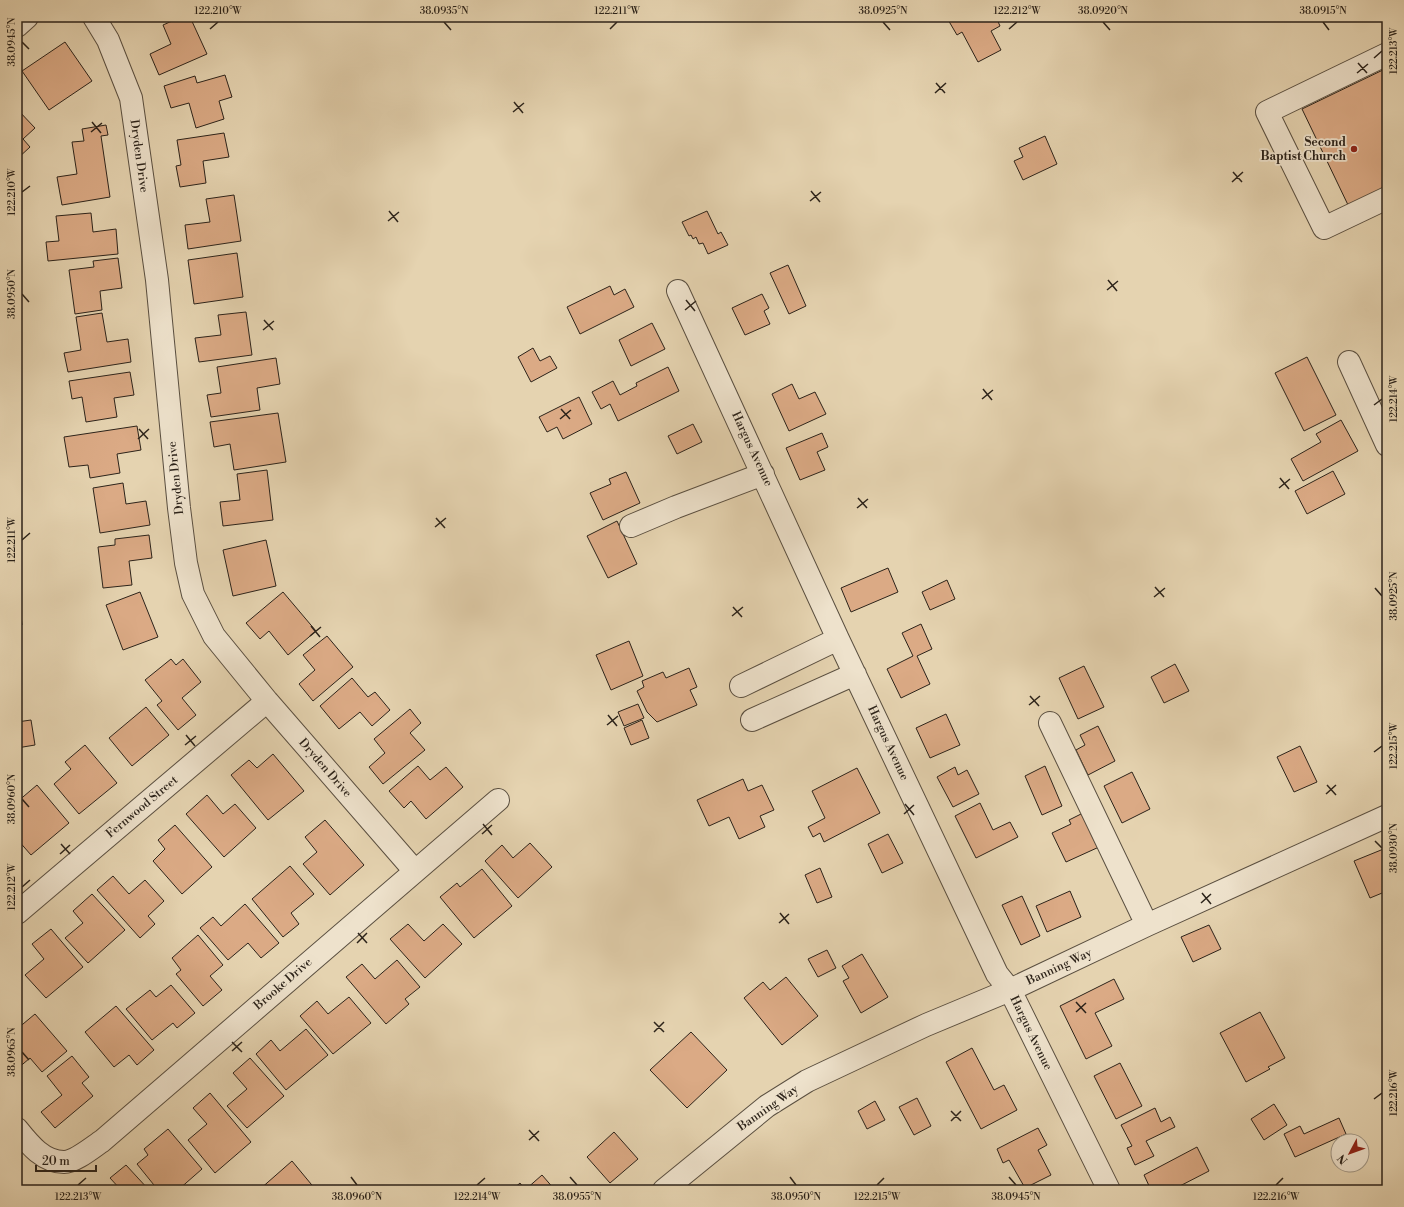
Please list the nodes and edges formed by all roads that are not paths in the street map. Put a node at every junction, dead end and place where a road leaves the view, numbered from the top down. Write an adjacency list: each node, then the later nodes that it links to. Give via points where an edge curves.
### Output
1 (27, 17): 3 (street)
2 (94, 17): 14 (street, Dryden Drive, via 108,40 131,98 157,280 179,508 193,594 214,636)
3 (17, 26)
4 (1387, 54): 5 (street, via 1267,112 1324,228)
5 (1387, 198)
6 (678, 291): 9 (street, Hargus Avenue)
7 (1349, 362): 8 (street)
8 (1387, 445)
9 (763, 474): 10 (street, via 676,506); 11 (street, Hargus Avenue)
10 (631, 526)
11 (838, 639): 12 (street, Hargus Avenue); 13 (street)
12 (855, 674): 15 (street); 22 (street, Hargus Avenue, via 997,974)
13 (741, 686)
14 (267, 701): 19 (street, Dryden Drive); 20 (street, Fernwood Street)
15 (752, 720)
16 (1050, 722): 21 (street)
17 (498, 800): 19 (street, Brooke Drive)
18 (1387, 816): 21 (street, Banning Way)
19 (414, 870): 23 (street, Brooke Drive, via 102,1141 80,1156 64,1162 45,1157 30,1145)
20 (19, 906)
21 (1147, 925): 22 (street, Banning Way)
22 (1010, 990): 24 (street, Banning Way, via 919,1029 787,1093 767,1106); 25 (street, Hargus Avenue)
23 (17, 1129)
24 (664, 1190)
25 (1109, 1190)

